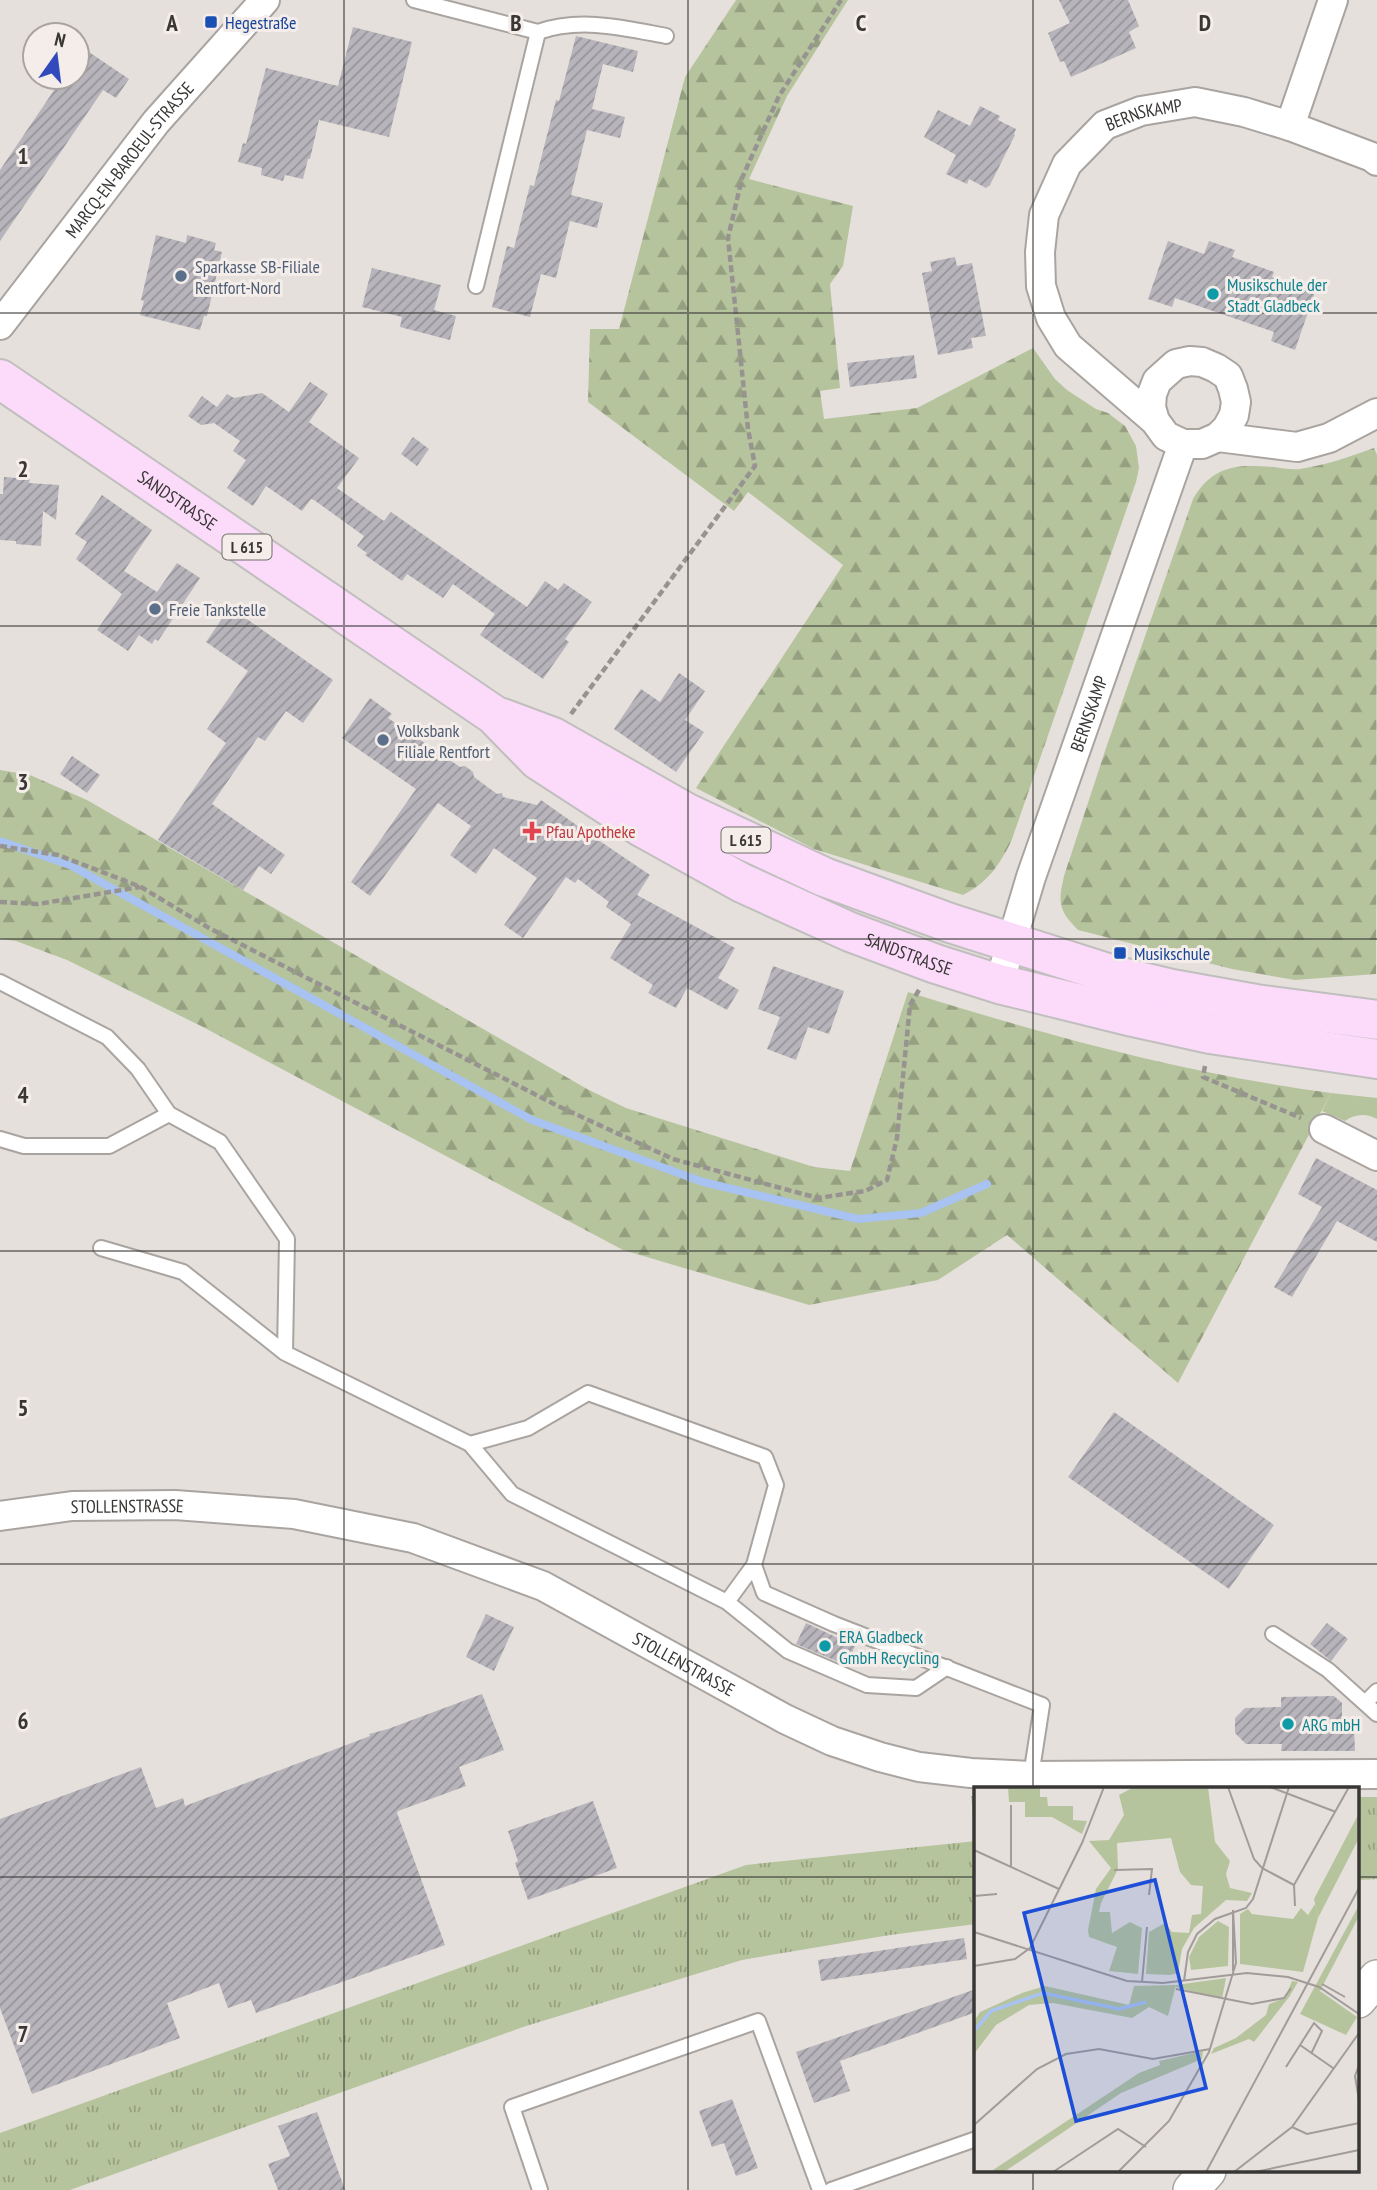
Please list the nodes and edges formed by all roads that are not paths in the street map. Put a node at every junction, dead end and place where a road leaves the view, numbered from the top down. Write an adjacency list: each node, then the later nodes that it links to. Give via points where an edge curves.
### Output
1 (265, 0): 9 (street, MARCQ-EN-BAROEUL-STRASSE, via 156,122)
2 (414, 0): 4 (lane)
3 (1333, 0): 6 (street)
4 (538, 32): 5 (lane, via 554,26 606,25); 8 (lane)
5 (666, 36)
6 (1290, 126): 7 (street, BERNSKAMP); 12 (street, BERNSKAMP, via 1195,102 1141,111 1105,125 1067,164 1044,215 1040,252 1041,286 1051,318 1068,346)
7 (1377, 161)
8 (476, 286)
9 (0, 325)
10 (0, 379): 15 (main road, SANDSTRASSE / L 615)
11 (1377, 413): 13 (street, via 1329,438 1297,447)
12 (1155, 421): 13 (street, via 1151,407 1157,381 1176,364 1202,362 1228,376 1236,402 1234,415); 14 (street, BERNSKAMP, via 1166,436)
13 (1218, 437): 14 (street, via 1202,444)
14 (1183, 444): 16 (street, BERNSKAMP)
15 (494, 715): 16 (main road, SANDSTRASSE / L 615, via 553,737 687,813 824,877); 18 (main road, SANDSTRASSE / L 615, via 538,760 643,828 743,883 850,932)
16 (1011, 943): 18 (street, BERNSKAMP); 19 (main road, SANDSTRASSE / L 615, via 1172,989)
17 (0, 982): 21 (lane, via 107,1037 138,1069)
18 (999, 984): 20 (main road, SANDSTRASSE / L 615, via 1210,1034)
19 (1377, 1020)
20 (1377, 1059)
21 (169, 1114): 23 (lane, via 109,1146 24,1146); 26 (lane, via 220,1142 287,1239)
22 (1324, 1129): 24 (street)
23 (0, 1139)
24 (1377, 1156)
25 (101, 1248): 26 (lane, via 183,1272)
26 (285, 1353): 27 (lane)
27 (470, 1444): 29 (lane, via 528,1428 588,1394 765,1457 776,1485); 30 (lane, via 512,1494)
28 (0, 1516): 37 (street, STOLLENSTRASSE, via 72,1506 175,1505 294,1514 413,1538 543,1586 785,1720 832,1741 919,1767)
29 (754, 1565): 30 (lane); 32 (lane, via 764,1593)
30 (727, 1602): 32 (lane, via 788,1651 867,1685 916,1688)
31 (1273, 1634): 34 (lane, via 1328,1670)
32 (947, 1667): 37 (lane, via 1042,1705)
33 (1377, 1691): 34 (lane)
34 (1365, 1703): 35 (lane)
35 (1377, 1714)
36 (1377, 1773): 37 (street, STOLLENSTRASSE)
37 (1031, 1776)
38 (1377, 1978): 39 (street)
39 (1360, 1998)
40 (974, 2140): 44 (lane)
41 (1207, 2172): 45 (street)
42 (540, 2190): 43 (lane, via 512,2107 758,2021)
43 (820, 2190)
44 (831, 2190)
45 (1191, 2190)

